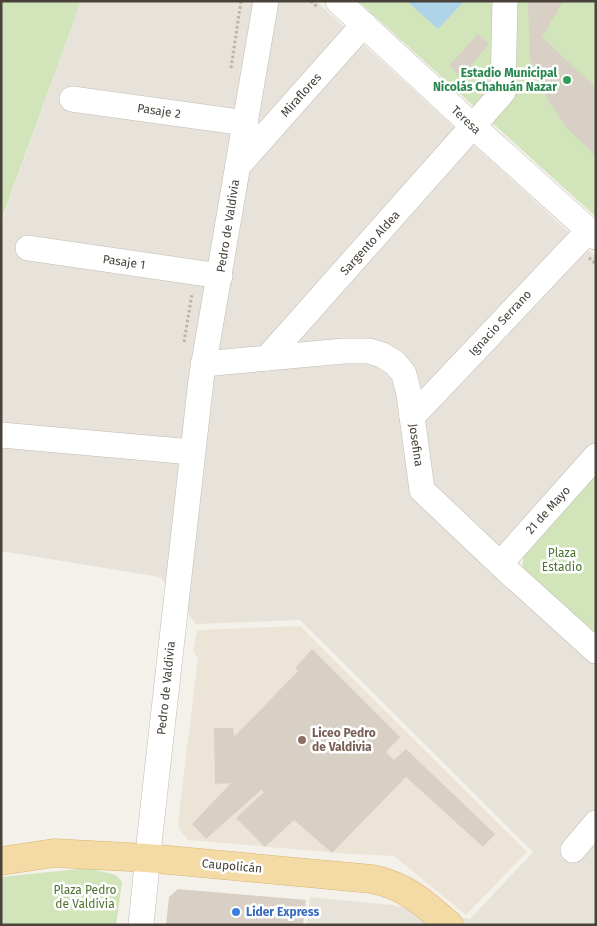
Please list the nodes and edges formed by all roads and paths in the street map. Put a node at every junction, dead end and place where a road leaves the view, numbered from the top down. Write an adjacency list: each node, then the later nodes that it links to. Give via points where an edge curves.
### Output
1 (266, 1): 6 (street, Pedro de Valdivia)
2 (338, 1): 4 (street, Teresa)
3 (505, 1): 7 (street, Sargento Aldea, via 503,92)
4 (364, 24): 7 (street, Teresa); 8 (street, Miraflores)
5 (72, 99): 6 (street, Pasaje 2)
6 (246, 123): 8 (street, Pedro de Valdivia)
7 (474, 127): 9 (street, Teresa); 12 (street, Sargento Aldea)
8 (238, 166): 11 (street, Pedro de Valdivia)
9 (592, 233): 14 (street, Ignacio Serrano)
10 (28, 248): 11 (street, Pasaje 1)
11 (220, 276): 13 (street, Pedro de Valdivia)
12 (267, 358): 13 (street, Josefina); 14 (street, Josefina, via 344,351 369,351 382,355 404,374)
13 (203, 364): 16 (street, Pedro de Valdivia)
14 (412, 417): 18 (street, Josefina, via 422,490)
15 (1, 435): 16 (street)
16 (192, 452): 22 (street, Pedro de Valdivia)
17 (596, 456): 18 (street, 21 de Mayo)
18 (500, 564): 19 (street, Josefina)
19 (596, 651)
20 (596, 823): 21 (street)
21 (572, 850)
22 (147, 858): 23 (main road, Caupolicán, via 54,853); 24 (street, Pedro de Valdivia); 25 (main road, Caupolicán, via 387,882 415,896)
23 (1, 860)
24 (142, 925)
25 (449, 925)

